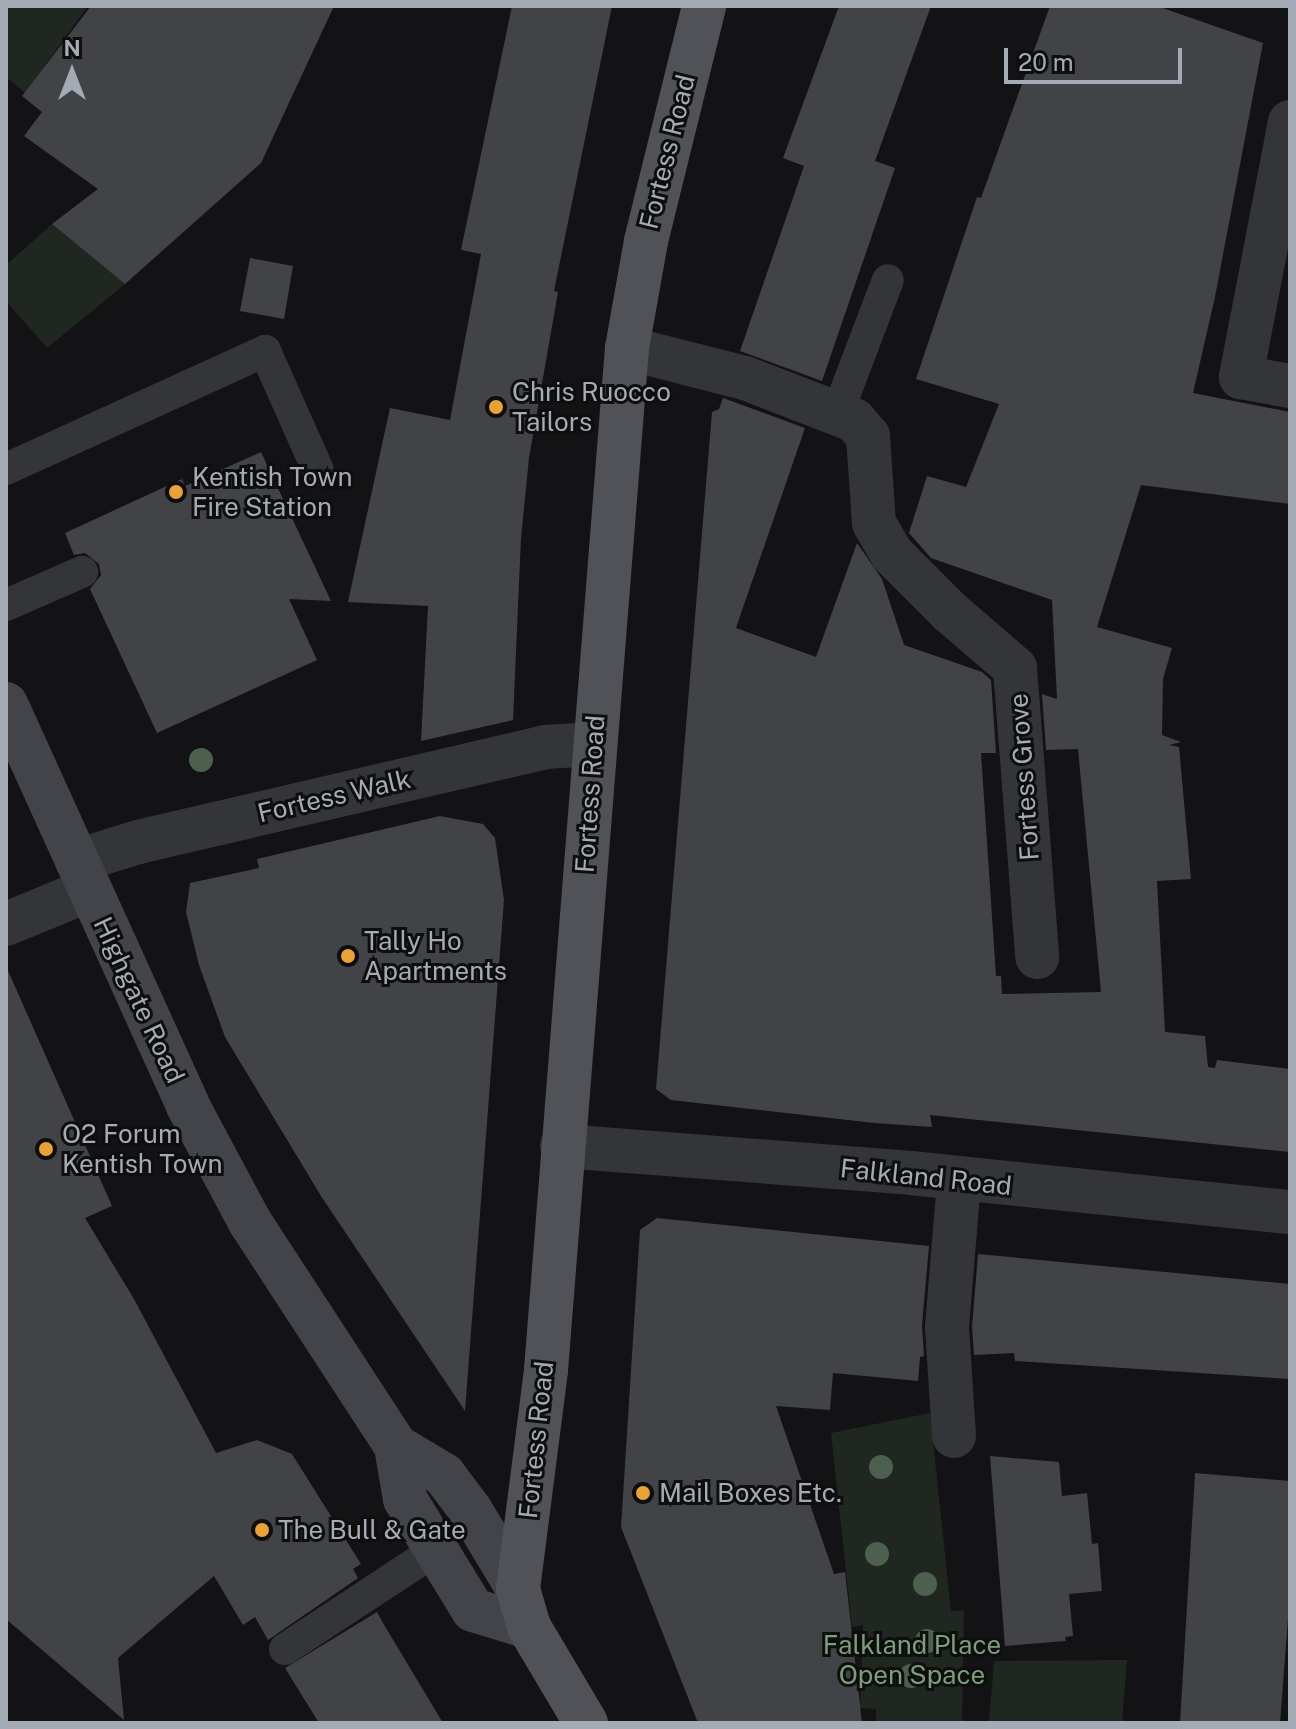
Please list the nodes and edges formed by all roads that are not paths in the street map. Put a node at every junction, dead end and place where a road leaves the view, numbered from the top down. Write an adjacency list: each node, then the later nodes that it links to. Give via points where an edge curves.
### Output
1 (704, 6): 4 (main road, Fortess Road, via 646,241)
2 (1290, 122): 5 (street, via 1241,377)
3 (888, 280): 6 (lane)
4 (627, 348): 6 (street, Fortess Grove, via 745,378); 12 (main road, Fortess Road)
5 (1290, 386)
6 (837, 414): 15 (street, Fortess Grove, via 854,420 868,436 874,523 892,554 1015,668)
7 (6, 469): 8 (lane, via 265,351)
8 (318, 470)
9 (82, 572): 10 (lane)
10 (6, 605)
11 (6, 704): 13 (main road, Highgate Road)
12 (594, 744): 13 (street, Fortess Walk, via 545,747 138,842); 16 (main road, Fortess Road)
13 (83, 876): 14 (street, Fortess Walk); 20 (main road, Highgate Road, via 188,1106 250,1222)
14 (6, 924)
15 (1037, 957)
16 (562, 1146): 17 (street, Falkland Road); 22 (main road, Fortess Road)
17 (959, 1180): 18 (street, Falkland Road); 19 (street, via 947,1327)
18 (1290, 1212)
19 (954, 1436)
20 (396, 1446): 21 (main road, Highgate Road, via 405,1499); 22 (main road, Highgate Road, via 444,1475 471,1511)
21 (436, 1550): 22 (main road, Highgate Road, via 473,1610); 23 (lane)
22 (523, 1608): 24 (main road)
23 (285, 1649)
24 (586, 1723)

